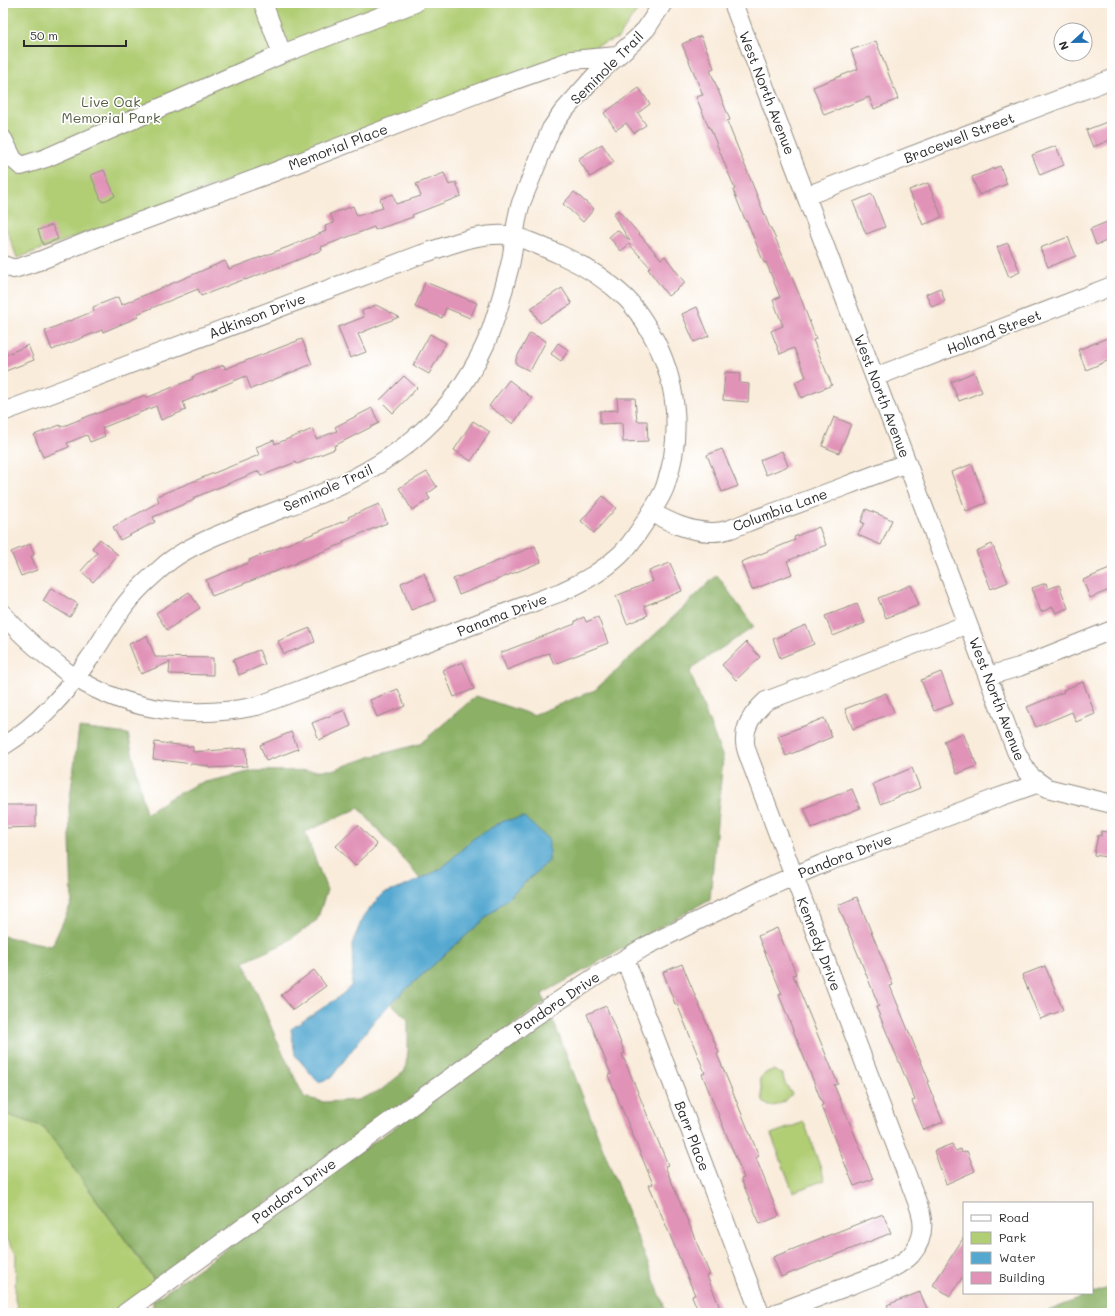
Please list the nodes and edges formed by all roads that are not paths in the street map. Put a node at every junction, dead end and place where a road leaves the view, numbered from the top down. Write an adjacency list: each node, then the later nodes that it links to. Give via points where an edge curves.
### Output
1 (263, 3): 5 (street)
2 (415, 3): 5 (street)
3 (663, 3): 6 (street, Seminole Trail, via 646,29)
4 (733, 3): 9 (street, West North Avenue)
5 (282, 54): 8 (street, via 46,158 21,166 13,159)
6 (617, 56): 10 (street, Seminole Trail, via 584,87 551,129 517,214); 11 (street, Memorial Place, via 572,60 62,252 14,269)
7 (1112, 80): 9 (street, Bracewell Street)
8 (3, 139)
9 (806, 196): 13 (street, West North Avenue)
10 (514, 236): 14 (street, Adkinson Drive, via 476,237 422,254); 16 (street, Panama Drive, via 579,263 602,277 632,304 655,340 669,372 676,413 674,445 668,474 664,488); 21 (street, Seminole Trail, via 510,263 485,344 455,395 425,429 389,458 352,480 199,543 171,560 136,592 121,610)
11 (3, 265)
12 (1112, 286): 13 (street, Holland Street)
13 (875, 377): 15 (street, West North Avenue)
14 (3, 412)
15 (907, 463): 16 (street, Columbia Lane, via 723,531 685,528); 18 (street, West North Avenue)
16 (651, 512): 21 (street, Panama Drive, via 620,555 592,577 578,584 539,601 257,706 208,712 176,712 127,702)
17 (3, 614): 21 (street, Panama Drive, via 28,641)
18 (968, 624): 20 (street, West North Avenue); 25 (street, Kennedy Drive, via 766,701 757,709 747,727 745,745)
19 (1112, 630): 20 (street, via 1019,668)
20 (988, 676): 23 (street, West North Avenue, via 1016,751 1027,772)
21 (75, 678): 22 (street, Seminole Trail, via 53,706)
22 (3, 746)
23 (1039, 783): 24 (street, via 1047,788); 25 (street, Pandora Drive)
24 (1112, 804)
25 (793, 876): 26 (street, Pandora Drive, via 726,906); 29 (street, Kennedy Drive, via 919,1207 923,1228 918,1244 910,1256 887,1271)
26 (625, 959): 27 (street, Pandora Drive, via 538,1015); 28 (street, Barr Place)
27 (125, 1313)
28 (760, 1313)
29 (777, 1313)

